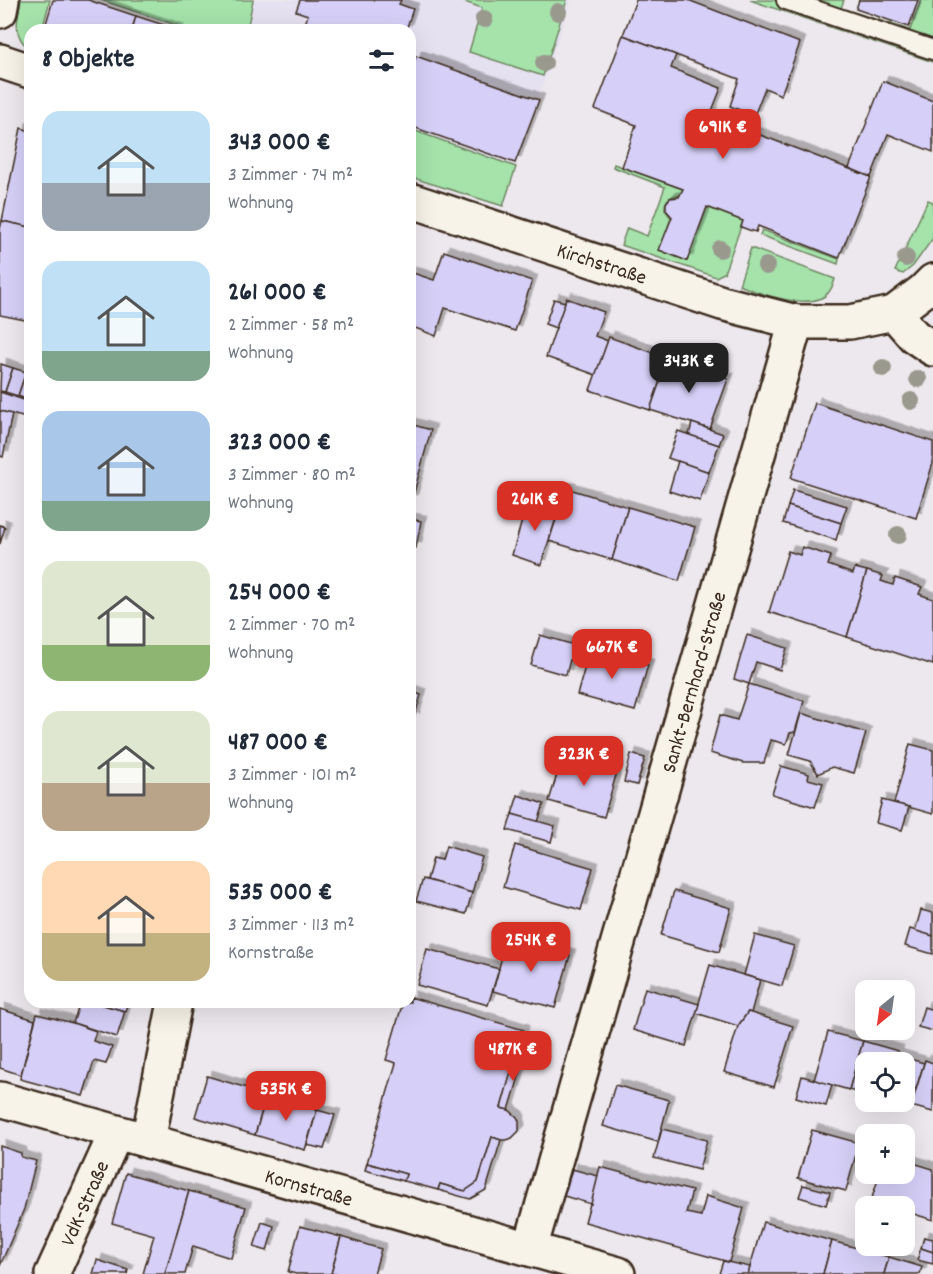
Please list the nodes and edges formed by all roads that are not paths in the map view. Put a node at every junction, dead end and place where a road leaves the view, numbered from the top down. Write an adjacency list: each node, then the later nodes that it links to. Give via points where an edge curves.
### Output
1 (2, 0): 3 (street)
2 (786, 0): 4 (lane)
3 (0, 11)
4 (933, 50)
5 (0, 61): 6 (street)
6 (24, 69)
7 (416, 202): 10 (street, Kirchstraße, via 722,303)
8 (933, 281): 9 (street)
9 (894, 313): 10 (street, Kirchstraße, via 850,322); 11 (street, via 914,336)
10 (796, 322): 16 (street, Sankt-Bernhard-Straße)
11 (933, 349)
12 (174, 1008): 15 (street)
13 (0, 1100): 14 (street, Kornstraße)
14 (116, 1133): 15 (street, Kornstraße); 18 (street, VdK-Straße)
15 (148, 1141): 16 (street, Kornstraße)
16 (530, 1250): 17 (street, Kornstraße)
17 (607, 1273)
18 (52, 1274)

